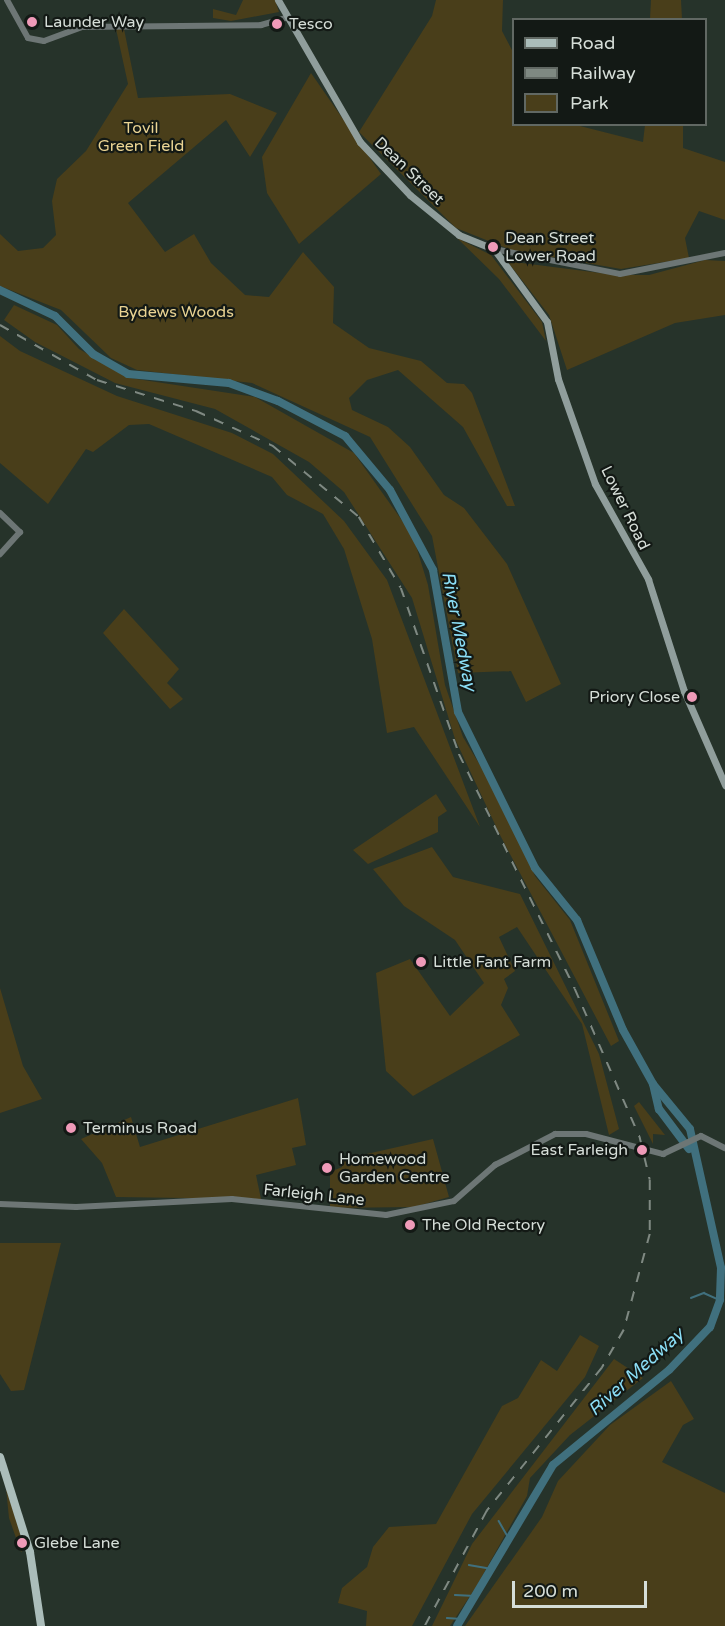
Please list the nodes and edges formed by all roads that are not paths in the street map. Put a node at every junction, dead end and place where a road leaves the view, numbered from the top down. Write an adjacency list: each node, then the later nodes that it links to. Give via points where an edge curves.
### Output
1 (278, 0): 3 (main road, Dean Street)
2 (8, 2): 3 (street, via 28,38 44,41 82,27 261,26)
3 (286, 18): 4 (main road, Dean Street, via 360,142 398,183 459,235)
4 (494, 249): 5 (street, Dean Street, via 620,274); 8 (main road, Lower Road, via 547,322 558,379 595,484 648,579 684,691)
5 (725, 253)
6 (0, 513): 7 (street, via 20,532)
7 (0, 554)
8 (725, 785)
9 (725, 1148): 10 (street, Farleigh Lane, via 704,1136 663,1155 586,1134 555,1134 495,1165 454,1201 386,1215 232,1199 76,1207)
10 (0, 1204)
11 (0, 1457): 12 (main road, via 28,1543)
12 (41, 1626)

